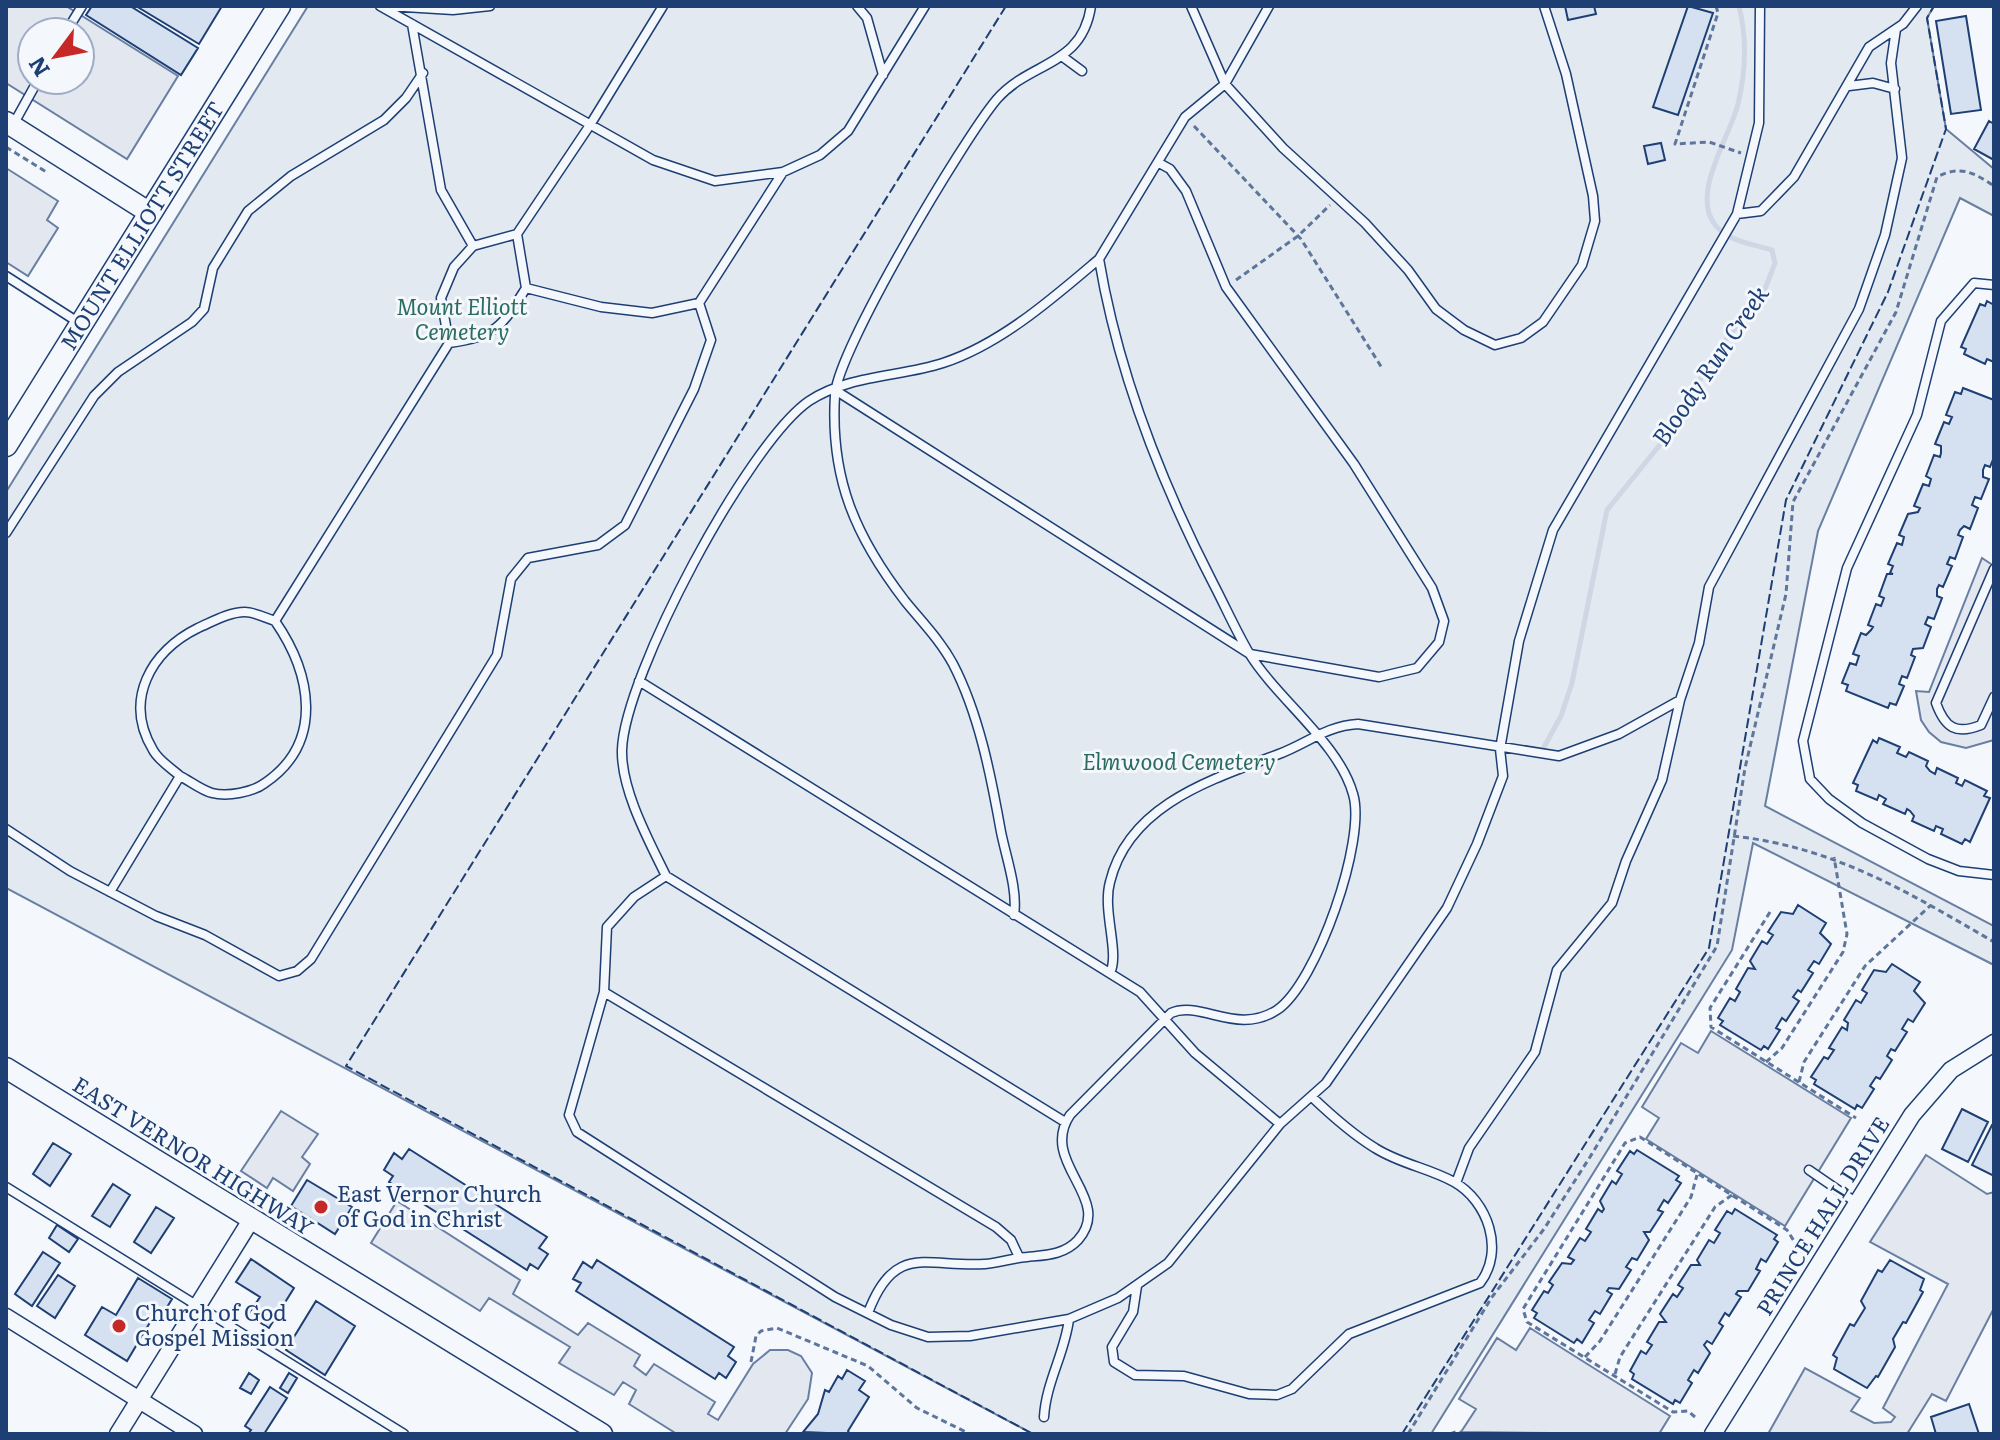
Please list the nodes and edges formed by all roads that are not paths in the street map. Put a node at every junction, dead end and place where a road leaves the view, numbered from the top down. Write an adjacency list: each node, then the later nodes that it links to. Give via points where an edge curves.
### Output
1 (279, 6): 28 (main road, MOUNT ELLIOTT STREET)
2 (380, 6): 14 (lane)
3 (388, 6): 4 (lane)
4 (490, 6)
5 (663, 6): 25 (lane)
6 (857, 6): 19 (lane, via 867,18)
7 (925, 6): 19 (lane)
8 (1091, 6): 16 (lane, via 1088,28)
9 (1191, 6): 20 (lane)
10 (1269, 6): 20 (lane)
11 (1544, 6): 20 (lane, via 1566,74 1595,221 1582,265 1543,322 1521,338 1495,345 1436,309 1408,270)
12 (1760, 6): 29 (lane, via 1759,123)
13 (1917, 6): 15 (lane)
14 (412, 24): 18 (lane); 25 (lane)
15 (1896, 29): 21 (lane, via 1869,47); 22 (lane, via 1891,49)
16 (1063, 57): 17 (lane); 39 (lane, via 999,96 986,114 847,354)
17 (1082, 71)
18 (423, 73): 31 (lane, via 441,190); 41 (lane, via 384,120 291,176 248,211 213,268 204,309 94,396)
19 (883, 75): 27 (lane, via 848,131 820,155)
20 (1225, 84): 26 (lane, via 1185,117)
21 (1849, 86): 22 (lane, via 1873,83); 29 (lane, via 1794,177 1761,211)
22 (1895, 89): 47 (lane, via 1902,158 1885,235 1859,309 1709,587 1699,643)
23 (27, 96): 24 (lane)
24 (9, 124): 28 (street)
25 (590, 125): 27 (lane, via 653,160 715,181); 30 (lane)
26 (1159, 163): 32 (lane); 44 (lane, via 1186,191 1226,287 1398,529 1432,588 1444,621 1439,642 1417,668 1379,677)
27 (783, 172): 36 (lane)
28 (150, 213): 37 (main road, MOUNT ELLIOTT STREET)
29 (1737, 214): 49 (lane, via 1553,530 1519,641)
30 (517, 234): 31 (lane); 35 (lane)
31 (473, 246): 38 (lane, via 454,267 441,298)
32 (1099, 259): 39 (lane, via 1040,308 959,356); 44 (lane, via 1110,326 1157,465)
33 (6, 276): 37 (lane)
34 (1994, 285): 52 (lane, via 1974,283 1941,321 1917,415 1847,568 1803,741 1810,779 1862,823 1948,867)
35 (526, 288): 36 (lane, via 601,307 652,313); 38 (lane, via 509,316 483,338)
36 (699, 303): 54 (lane, via 711,340 694,389 625,525 598,545 528,558 511,579 497,655 311,959 297,971 279,976)
37 (81, 324): 40 (main road, MOUNT ELLIOTT STREET)
38 (449, 343): 43 (lane)
39 (835, 390): 44 (lane); 45 (lane, via 796,412 747,476 673,598); 55 (lane, via 834,443 845,498 887,576 955,667 995,797)
40 (7, 441)
41 (6, 533)
42 (1994, 569): 46 (lane, via 1936,703 1949,727 1958,731 1981,725)
43 (275, 621): 50 (lane, via 246,612 218,618 176,639 155,658 143,686 144,732 154,753); 50 (lane, via 294,649 302,679 305,731 299,748 282,772 260,787 236,794 213,793)
44 (1250, 654): 48 (lane)
45 (639, 681): 53 (lane, via 622,751 636,816); 55 (lane)
46 (1994, 697)
47 (1680, 700): 49 (lane, via 1619,734 1559,756); 65 (lane, via 1662,780 1612,903 1557,970 1535,1052 1469,1148)
48 (1315, 734): 49 (lane, via 1348,724 1386,726); 56 (lane, via 1177,798 1139,829 1120,855 1107,894 1114,961); 58 (lane, via 1349,782 1356,809 1340,895 1308,973 1289,1000 1259,1018 1235,1020 1183,1010)
49 (1500, 749): 61 (lane, via 1503,776 1447,908)
50 (180, 776): 54 (lane)
51 (6, 829): 54 (lane)
52 (1994, 875)
53 (666, 876): 57 (lane, via 634,897 607,927); 62 (lane)
54 (110, 892)
55 (1014, 915): 56 (lane)
56 (1110, 973): 58 (lane, via 1140,992)
57 (604, 992): 69 (lane, via 996,1227); 72 (lane, via 569,1115 577,1132)
58 (1165, 1020): 62 (lane); 63 (lane, via 1195,1053)
59 (1994, 1043): 67 (street, PRINCE HALL DRIVE, via 1932,1089)
60 (6, 1068): 68 (street, EAST VERNOR HIGHWAY)
61 (1312, 1097): 63 (lane); 65 (lane, via 1376,1149)
62 (1065, 1122): 69 (lane, via 1060,1139 1086,1199 1087,1225 1066,1250)
63 (1280, 1124): 70 (lane, via 1182,1249)
64 (1809, 1170): 67 (lane)
65 (1456, 1183): 70 (lane, via 1477,1203 1490,1232 1492,1256 1480,1283 1349,1334 1284,1393 1260,1396 1201,1378 1135,1375 1120,1368 1112,1347 1133,1312)
66 (6, 1187): 71 (lane)
67 (1857, 1203): 81 (street, PRINCE HALL DRIVE)
68 (251, 1220): 71 (street); 80 (street, EAST VERNOR HIGHWAY)
69 (1019, 1257): 72 (lane, via 984,1264 943,1260 908,1265 886,1278)
70 (1137, 1286): 74 (lane)
71 (198, 1306): 75 (street); 79 (lane)
72 (868, 1313): 74 (lane, via 903,1330 939,1338)
73 (6, 1317): 75 (street)
74 (1069, 1319): 76 (lane, via 1050,1377)
75 (139, 1400): 77 (street); 78 (street)
76 (1044, 1417)
77 (118, 1434)
78 (194, 1434)
79 (404, 1434)
80 (602, 1434)
81 (1713, 1434)

